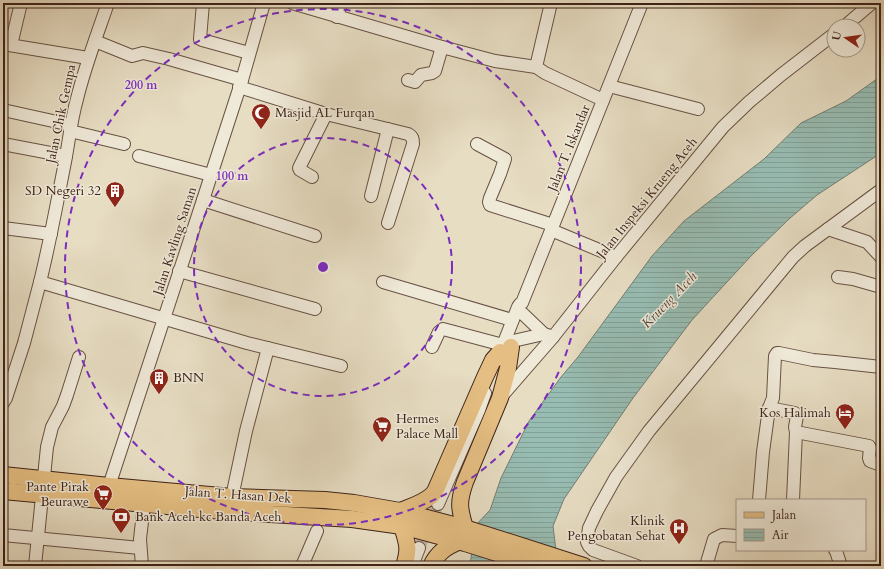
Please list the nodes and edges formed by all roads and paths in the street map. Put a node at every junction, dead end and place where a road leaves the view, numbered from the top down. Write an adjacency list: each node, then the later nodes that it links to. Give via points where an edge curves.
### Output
1 (21, 3): 14 (street)
2 (108, 3): 13 (street, Jalan Chik Gempa)
3 (203, 3): 16 (street, via 200,39)
4 (264, 3): 16 (street, Jalan Kavling Saman)
5 (292, 3): 10 (street)
6 (341, 3): 10 (street)
7 (551, 3): 18 (street)
8 (642, 3): 21 (street, Jalan T. Iskandar)
9 (872, 3): 11 (street)
10 (337, 17): 15 (street)
11 (854, 18)
12 (826, 40): 44 (street, Jalan Inspeksi Krueng Aceh, via 775,79 723,127)
13 (95, 41): 17 (street, Jalan Chik Gempa); 20 (street, via 132,56 143,53 169,59)
14 (7, 44): 17 (street)
15 (442, 47): 18 (street, via 496,61); 19 (street, via 432,73 421,74 415,82)
16 (249, 53): 20 (street, Jalan Kavling Saman)
17 (88, 58): 26 (street, Jalan Chik Gempa)
18 (536, 67): 22 (street)
19 (408, 80)
20 (241, 83): 25 (street); 33 (street, Jalan Kavling Saman)
21 (609, 86): 22 (street, Jalan T. Iskandar); 23 (street)
22 (603, 100): 39 (street, Jalan T. Iskandar)
23 (698, 109)
24 (3, 110): 26 (street)
25 (326, 114): 27 (street); 34 (street, via 299,168)
26 (70, 128): 29 (street); 31 (street, Jalan Chik Gempa)
27 (388, 129): 36 (street); 38 (street, via 408,134 413,139)
28 (3, 144): 31 (street)
29 (124, 144)
30 (477, 144): 39 (street, via 505,160 490,198 490,205)
31 (66, 156): 42 (street, Jalan Chik Gempa)
32 (139, 156): 33 (street)
33 (211, 175): 37 (street, Jalan Kavling Saman)
34 (312, 177)
35 (881, 190): 41 (street)
36 (371, 196)
37 (203, 200): 43 (street); 46 (street, Jalan Kavling Saman)
38 (388, 222)
39 (552, 227): 44 (street); 52 (street, Jalan T. Iskandar)
40 (3, 228): 42 (street)
41 (828, 229): 45 (street, via 867,242); 93 (street, via 805,246 780,272 649,431 616,476 589,528 587,542 593,550)
42 (51, 234): 48 (street, Jalan Chik Gempa)
43 (315, 236)
44 (616, 257): 54 (street, Jalan Inspeksi Krueng Aceh)
45 (881, 257)
46 (179, 271): 51 (street); 53 (street, Jalan Kavling Saman)
47 (838, 277): 50 (street)
48 (40, 282): 53 (street); 62 (street, Jalan Chik Gempa, via 24,343)
49 (383, 282): 52 (street)
50 (881, 287)
51 (315, 309)
52 (518, 312): 54 (street); 55 (street, Jalan T. Iskandar)
53 (164, 318): 57 (street, via 226,338); 68 (street, Jalan Kavling Saman)
54 (548, 336): 55 (street); 61 (street, Jalan Inspeksi Krueng Aceh)
55 (507, 346): 56 (street, via 443,329); 61 (main road, via 508,368); 75 (street, Jalan T. Iskandar, via 488,408); 76 (main road, via 493,360 433,495)
56 (432, 347)
57 (268, 348): 59 (street); 71 (street)
58 (79, 357): 67 (street, via 63,406 52,427)
59 (341, 366)
60 (881, 367): 63 (street, via 813,360 777,353)
61 (500, 398): 79 (main road, via 461,495)
62 (3, 404)
63 (770, 408): 64 (street, via 795,413); 72 (street)
64 (796, 432): 65 (street, via 869,446 870,461); 73 (street)
65 (881, 465)
66 (3, 475): 67 (main road, Jalan T. Hasan Dek)
67 (43, 479): 68 (main road, Jalan T. Hasan Dek); 70 (street)
68 (108, 486): 71 (main road, Jalan T. Hasan Dek)
69 (3, 492): 70 (main road, Jalan T. Hasan Dek)
70 (42, 495): 74 (main road, Jalan T. Hasan Dek); 81 (street)
71 (232, 496): 76 (main road, Jalan T. Hasan Dek, via 354,503)
72 (759, 499)
73 (793, 499)
74 (144, 504): 76 (main road, Jalan T. Hasan Dek, via 352,519); 82 (street)
75 (441, 505)
76 (401, 518): 79 (main road, Jalan T. Hasan Dek); 88 (main road, via 408,550)
77 (317, 531): 87 (street)
78 (3, 535): 81 (street)
79 (465, 535): 84 (main road); 91 (main road, via 441,552); 92 (main road)
80 (736, 536): 94 (street, via 722,534 714,539)
81 (38, 538): 82 (street); 85 (street)
82 (140, 548): 86 (street)
83 (836, 551): 95 (street)
84 (579, 565)
85 (35, 566)
86 (142, 566)
87 (302, 566)
88 (404, 566)
89 (412, 566): 90 (street, via 422,549)
90 (418, 566)
91 (430, 566)
92 (538, 566)
93 (637, 566)
94 (706, 566)
95 (841, 566)

